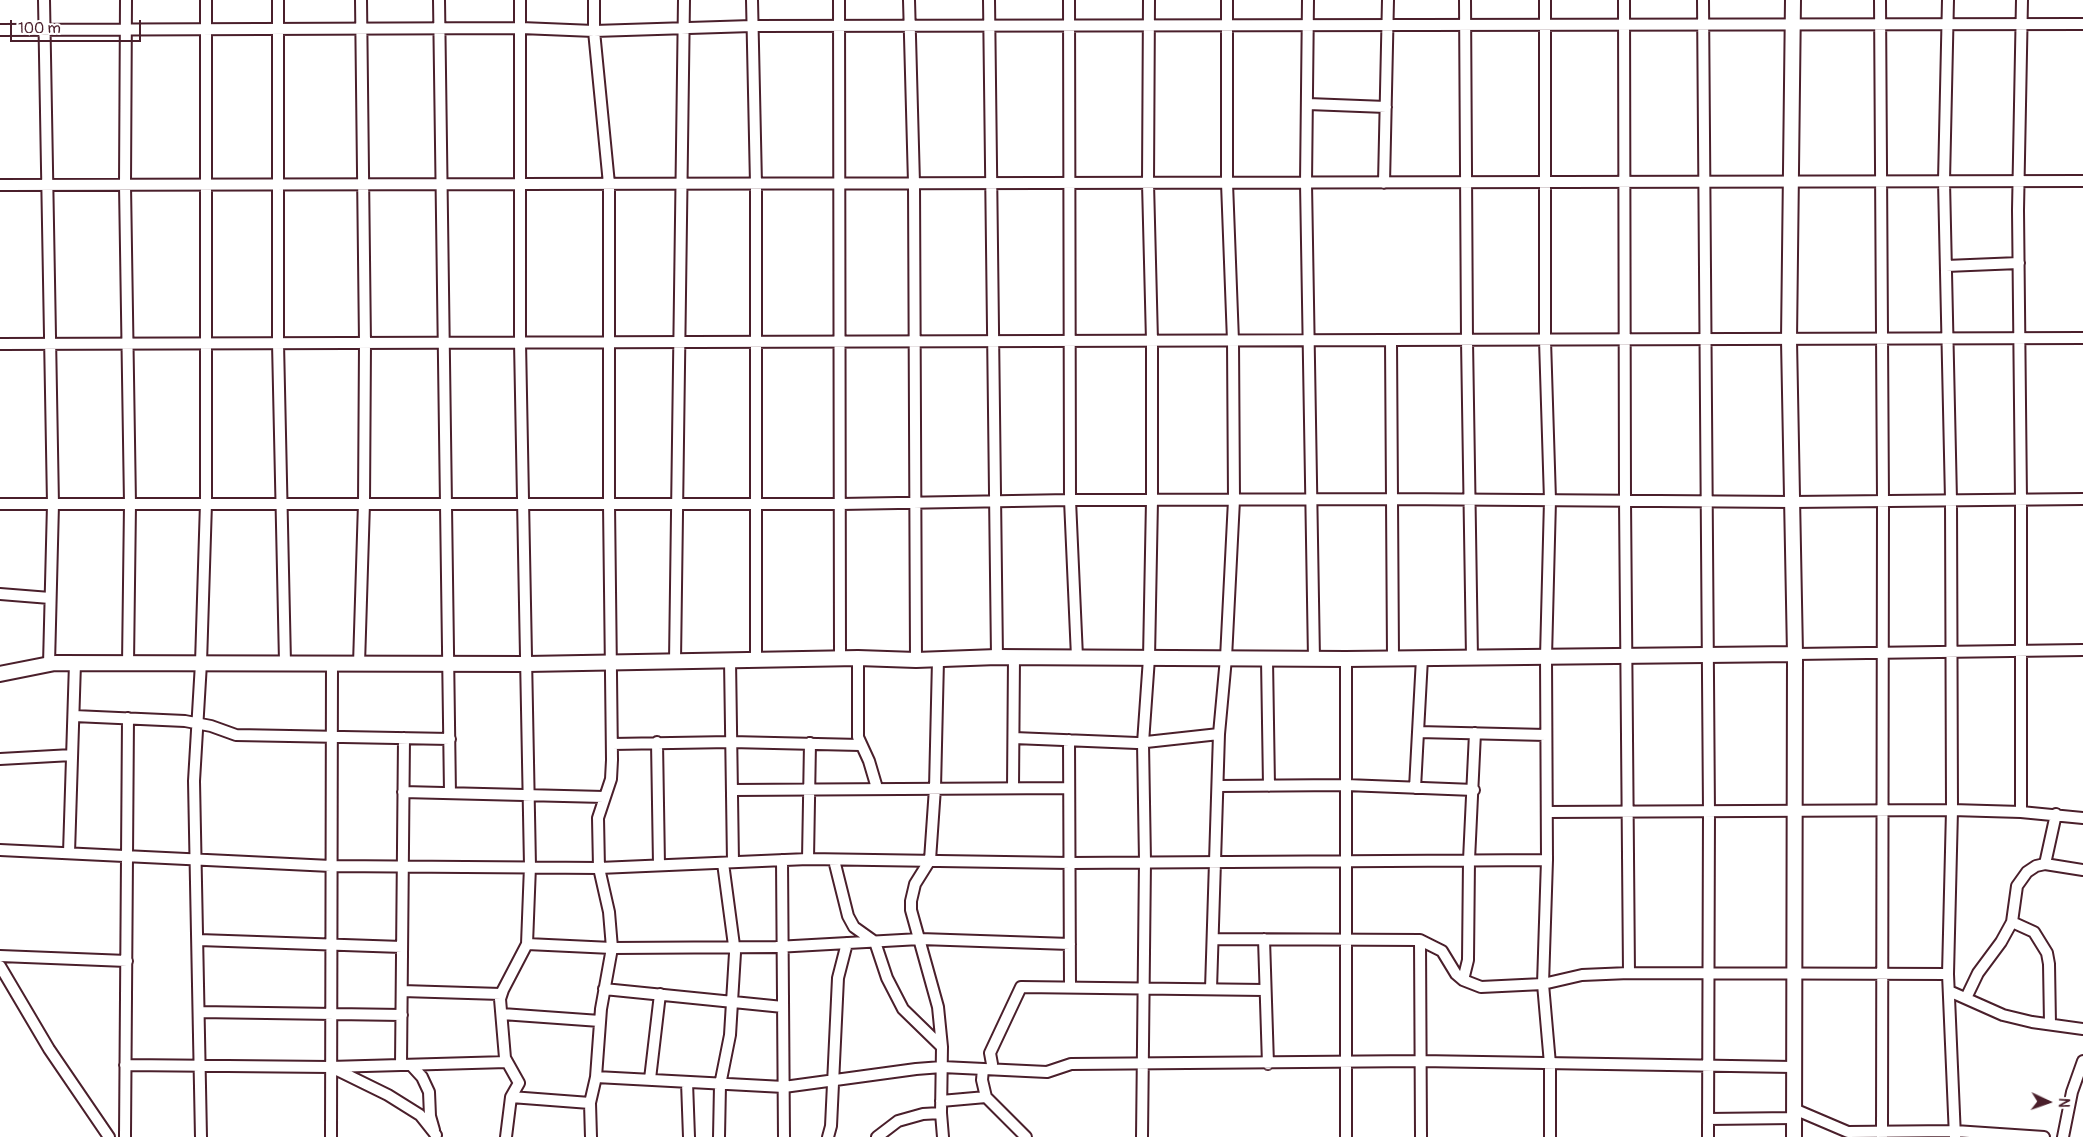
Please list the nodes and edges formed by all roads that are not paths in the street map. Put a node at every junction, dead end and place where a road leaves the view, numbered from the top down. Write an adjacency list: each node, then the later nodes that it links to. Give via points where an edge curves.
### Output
1 (44, 0): 53 (street)
2 (126, 0): 48 (street)
3 (206, 0): 49 (street)
4 (278, 0): 50 (street)
5 (361, 0): 51 (street)
6 (439, 0): 45 (street)
7 (520, 0): 46 (street)
8 (594, 0): 54 (street)
9 (684, 0): 47 (street)
10 (752, 0): 37 (street)
11 (839, 0): 42 (street)
12 (909, 0): 43 (street)
13 (989, 0): 38 (street)
14 (1069, 0): 39 (street)
15 (1149, 0): 44 (street)
16 (1227, 0): 40 (street)
17 (1308, 0): 41 (street)
18 (1388, 0): 33 (street)
19 (1464, 0): 34 (street)
20 (1545, 0): 35 (street)
21 (1624, 0): 27 (street)
22 (1703, 0): 28 (street)
23 (1793, 0): 29 (street)
24 (1880, 0): 30 (street)
25 (1948, 0): 36 (street)
26 (2022, 0): 31 (street)
27 (1624, 24): 28 (street); 35 (street); 61 (street)
28 (1703, 24): 29 (street); 62 (street)
29 (1793, 24): 30 (street); 63 (street)
30 (1881, 24): 36 (street); 73 (street)
31 (2022, 24): 32 (street); 36 (street); 64 (street)
32 (2083, 24)
33 (1388, 25): 34 (street); 41 (street); 56 (street)
34 (1465, 25): 35 (street); 59 (street)
35 (1545, 25): 60 (street)
36 (1948, 25): 57 (street)
37 (752, 26): 42 (street); 47 (street); 80 (street)
38 (989, 26): 39 (street); 43 (street); 67 (street)
39 (1069, 26): 44 (street); 68 (street)
40 (1226, 26): 41 (street); 44 (street); 70 (street)
41 (1309, 26): 55 (street)
42 (839, 27): 43 (street); 81 (street)
43 (909, 27): 66 (street)
44 (1149, 27): 69 (street)
45 (440, 28): 46 (street); 51 (street); 65 (street)
46 (521, 28): 54 (street); 77 (street)
47 (683, 28): 54 (street); 79 (street)
48 (126, 29): 49 (street); 53 (street); 84 (street)
49 (207, 29): 50 (street); 74 (street)
50 (277, 29): 51 (street); 75 (street)
51 (362, 29): 76 (street)
52 (0, 30): 53 (street)
53 (45, 30): 83 (street)
54 (594, 31): 78 (street)
55 (1308, 104): 56 (street); 71 (street)
56 (1386, 107): 72 (street)
57 (1944, 181): 64 (street); 73 (street); 86 (street)
58 (2083, 181): 64 (street)
59 (1467, 182): 60 (street); 72 (street); 95 (street)
60 (1544, 182): 61 (street); 96 (street)
61 (1624, 182): 62 (street); 88 (street)
62 (1705, 182): 63 (street); 89 (street)
63 (1791, 182): 73 (street); 97 (street)
64 (2021, 182): 85 (street)
65 (440, 183): 76 (street); 77 (street); 109 (street)
66 (914, 183): 67 (street); 81 (street); 106 (street)
67 (990, 183): 68 (street); 98 (street)
68 (1070, 183): 69 (street); 99 (street)
69 (1148, 183): 70 (street); 100 (street)
70 (1228, 183): 71 (street); 101 (street)
71 (1306, 183): 72 (street); 93 (street)
72 (1384, 183)
73 (1880, 183): 90 (street)
74 (206, 184): 75 (street); 84 (street); 113 (street)
75 (279, 184): 76 (street); 107 (street)
76 (363, 184): 108 (street)
77 (521, 184): 78 (street); 102 (street)
78 (610, 184): 79 (street); 114 (street)
79 (682, 184): 80 (street); 103 (street)
80 (756, 184): 81 (street); 104 (street)
81 (839, 184): 105 (street)
82 (0, 185): 83 (street)
83 (48, 185): 84 (street); 111 (street)
84 (125, 185): 112 (street)
85 (2019, 263): 86 (street); 92 (street)
86 (1946, 266): 91 (street)
87 (2083, 338): 92 (street)
88 (1626, 339): 89 (street); 96 (street); 123 (street)
89 (1704, 339): 97 (street); 124 (street)
90 (1881, 339): 91 (street); 97 (street); 125 (street)
91 (1947, 339): 92 (street); 126 (street)
92 (2021, 339): 127 (street)
93 (1308, 340): 94 (street); 101 (street); 120 (street)
94 (1391, 340): 95 (street); 115 (street)
95 (1467, 340): 96 (street); 121 (street)
96 (1545, 340): 122 (street)
97 (1789, 340): 131 (street)
98 (994, 341): 99 (street); 106 (street); 130 (street)
99 (1068, 341): 100 (street); 117 (street)
100 (1152, 341): 101 (street); 118 (street)
101 (1233, 341): 119 (street)
102 (520, 342): 109 (street); 114 (street); 129 (street)
103 (680, 342): 104 (street); 114 (street); 141 (street)
104 (756, 342): 105 (street); 134 (street)
105 (840, 342): 106 (street); 142 (street)
106 (915, 342): 135 (street)
107 (278, 343): 108 (street); 113 (street); 139 (street)
108 (365, 343): 109 (street); 128 (street)
109 (442, 343): 133 (street)
110 (0, 344): 111 (street)
111 (50, 344): 112 (street); 137 (street)
112 (128, 344): 113 (street); 138 (street)
113 (207, 344): 132 (street)
114 (608, 344): 140 (street)
115 (1392, 499): 120 (street); 121 (street); 159 (street)
116 (2083, 499): 127 (street)
117 (1070, 500): 118 (street); 130 (street); 153 (street)
118 (1152, 500): 119 (street); 157 (street)
119 (1234, 500): 120 (street); 158 (street)
120 (1312, 500): 164 (street)
121 (1470, 500): 122 (street); 161 (street)
122 (1550, 500): 123 (street); 154 (street)
123 (1625, 500): 124 (street); 155 (street)
124 (1707, 500): 131 (street); 150 (street)
125 (1883, 500): 126 (street); 131 (street); 148 (street)
126 (1951, 500): 127 (street); 147 (street)
127 (2021, 500): 145 (street)
128 (364, 502): 133 (street); 139 (street); 178 (street)
129 (523, 502): 133 (street); 140 (street); 180 (street)
130 (996, 502): 135 (street); 151 (street)
131 (1792, 502): 149 (street)
132 (206, 503): 138 (street); 139 (street); 173 (street)
133 (444, 503): 179 (street)
134 (756, 503): 141 (street); 142 (street); 167 (street)
135 (916, 503): 142 (street); 168 (street)
136 (0, 504): 137 (street)
137 (53, 504): 138 (street); 144 (street)
138 (130, 504): 177 (street)
139 (282, 504): 171 (street)
140 (609, 504): 141 (street); 175 (street)
141 (677, 504): 170 (street)
142 (841, 504): 162 (street)
143 (0, 594): 144 (street)
144 (50, 598): 176 (street)
145 (2022, 650): 146 (street); 147 (street); 223 (street)
146 (2083, 650)
147 (1950, 651): 148 (street); 219 (street)
148 (1881, 653): 149 (street); 218 (street)
149 (1795, 654): 150 (street); 217 (street)
150 (1707, 655): 155 (street); 222 (street)
151 (997, 657): 152 (street); 169 (street)
152 (1014, 657): 153 (street); 191 (street)
153 (1077, 657): 157 (street)
154 (1546, 657): 155 (street); 161 (street); 188 (street)
155 (1628, 657): 220 (street)
156 (858, 658): 162 (street); 168 (street); 199 (street)
157 (1149, 658): 158 (street); 197 (street)
158 (1226, 658): 163 (street); 187 (street)
159 (1393, 658): 160 (street); 165 (street)
160 (1422, 658): 161 (street); 185 (street)
161 (1472, 658)
162 (840, 659): 167 (street)
163 (1267, 659): 164 (street); 203 (street)
164 (1314, 659): 165 (street)
165 (1346, 659): 204 (street)
166 (730, 660): 167 (street); 170 (street); 195 (street)
167 (756, 660)
168 (916, 660): 169 (street)
169 (938, 660): 206 (street)
170 (675, 661): 175 (street)
171 (285, 662): 173 (street); 174 (street)
172 (75, 663): 176 (street); 177 (street); 182 (street)
173 (201, 663): 177 (street); 184 (street)
174 (332, 663): 178 (street); 189 (street)
175 (611, 663): 180 (street); 198 (street)
176 (49, 664): 181 (street)
177 (128, 664)
178 (359, 664): 179 (street)
179 (448, 664): 180 (street); 192 (street)
180 (527, 664): 215 (street)
181 (0, 674)
182 (74, 716): 183 (street); 200 (street)
183 (128, 718): 184 (street); 228 (street)
184 (198, 723): 189 (street, via 236,735); 229 (street, via 194,781)
185 (1418, 732): 186 (street); 209 (street)
186 (1475, 733): 188 (street); 212 (street)
187 (1219, 734): 197 (street); 202 (street)
188 (1546, 735): 221 (street)
189 (332, 737): 190 (street); 243 (street)
190 (404, 738): 192 (street); 213 (street)
191 (1014, 738): 193 (street); 207 (street)
192 (450, 739): 214 (street)
193 (1069, 740): 197 (street); 208 (street)
194 (658, 742): 195 (street); 198 (street); 242 (street)
195 (731, 742): 196 (street); 211 (street)
196 (810, 743): 199 (street); 210 (street)
197 (1143, 743): 236 (street)
198 (612, 744): 216 (street, via 611,779)
199 (860, 745): 205 (street)
200 (72, 756): 201 (street); 227 (street)
201 (0, 759)
202 (1218, 786): 203 (street); 238 (street)
203 (1269, 786): 204 (street)
204 (1346, 786): 209 (street); 237 (street)
205 (877, 788): 206 (street); 210 (street)
206 (935, 788): 207 (street); 233 (street)
207 (1013, 788): 208 (street)
208 (1069, 788): 240 (street)
209 (1415, 788): 212 (street)
210 (809, 789): 211 (street); 230 (street)
211 (732, 790): 239 (street)
212 (1474, 790): 234 (street)
213 (403, 792): 214 (street); 244 (street)
214 (450, 792): 215 (street)
215 (530, 794): 216 (street); 245 (street)
216 (604, 797): 246 (street, via 598,818)
217 (1794, 810): 218 (street); 222 (street); 269 (street)
218 (1882, 810): 219 (street); 270 (street)
219 (1952, 810): 223 (street); 271 (street)
220 (1628, 811): 221 (street); 222 (street); 267 (street)
221 (1546, 812): 235 (street)
222 (1709, 812): 268 (street)
223 (2021, 812): 224 (street)
224 (2056, 814): 225 (street); 241 (street)
225 (2083, 818)
226 (0, 850): 227 (street)
227 (69, 853): 228 (street)
228 (128, 856): 229 (street); 265 (street)
229 (196, 859): 243 (street); 252 (street)
230 (808, 859): 231 (street); 232 (street)
231 (782, 860): 239 (street); 262 (street)
232 (834, 860): 233 (street); 255 (street, via 848,916 859,932)
233 (930, 860): 240 (street); 249 (street, via 914,884 911,901)
234 (1469, 860): 235 (street); 237 (street); 272 (street, via 1468,960)
235 (1547, 860): 273 (street)
236 (1145, 861): 238 (street); 240 (street); 276 (street)
237 (1346, 861): 238 (street); 253 (street)
238 (1214, 862): 250 (street)
239 (728, 863): 242 (street); 261 (street)
240 (1070, 863): 258 (street)
241 (2045, 864): 247 (street); 248 (street, via 2027,872 2017,886)
242 (659, 865): 246 (street)
243 (331, 866): 244 (street); 259 (street)
244 (402, 866): 245 (street); 260 (street)
245 (530, 866): 246 (street); 257 (street)
246 (599, 868): 263 (street, via 609,912)
247 (2083, 870)
248 (2012, 922): 283 (street, via 1978,973); 291 (street, via 2034,932 2047,953)
249 (920, 939): 255 (street); 258 (street); 293 (street, via 938,1007)
250 (1214, 939): 251 (street); 277 (street)
251 (1264, 939): 253 (street); 278 (street)
252 (199, 940): 259 (street); 286 (street)
253 (1346, 940): 254 (street); 297 (street)
254 (1420, 940): 272 (street, via 1442,951); 294 (street)
255 (875, 942): 256 (street); 293 (street, via 887,978 903,1009)
256 (847, 943): 262 (street); 311 (street, via 838,978)
257 (527, 944): 263 (street); 281 (street)
258 (1070, 944): 274 (street)
259 (330, 945): 260 (street); 287 (street)
260 (402, 947): 279 (street)
261 (734, 947): 262 (street); 263 (street); 284 (street)
262 (782, 947): 285 (street)
263 (612, 948): 275 (street)
264 (0, 956): 265 (street)
265 (127, 961): 301 (street)
266 (0, 966): 326 (street, via 49,1049)
267 (1629, 973): 268 (street); 273 (street, via 1582,975)
268 (1708, 974): 269 (street); 305 (street)
269 (1794, 974): 270 (street); 308 (street)
270 (1881, 974): 271 (street); 322 (street)
271 (1948, 974): 280 (street)
272 (1463, 980): 273 (street, via 1481,987)
273 (1543, 984): 300 (street)
274 (1070, 987): 276 (street); 304 (street, via 1021,987 990,1053)
275 (604, 989): 282 (street); 290 (street)
276 (1142, 989): 277 (street); 298 (street)
277 (1211, 989): 278 (street)
278 (1264, 990): 299 (street)
279 (402, 991): 281 (street); 288 (street)
280 (1949, 991): 283 (street); 323 (street)
281 (501, 994): 289 (street)
282 (660, 994): 284 (street); 310 (street)
283 (1966, 998): 291 (street, via 2003,1015)
284 (733, 1001): 285 (street); 313 (street)
285 (783, 1007): 314 (street)
286 (199, 1012): 287 (street); 303 (street)
287 (330, 1014): 288 (street); 306 (street)
288 (402, 1014): 302 (street)
289 (502, 1014): 290 (street); 295 (street)
290 (600, 1021): 309 (street)
291 (2050, 1024): 292 (street)
292 (2083, 1029)
293 (942, 1047): 307 (street)
294 (1420, 1061): 297 (street); 300 (street); 341 (street)
295 (506, 1062): 302 (street); 316 (street, via 519,1083)
296 (2083, 1062): 346 (street, via 2072,1092)
297 (1345, 1063): 299 (street); 340 (street)
298 (1142, 1064): 299 (street); 304 (street, via 1071,1064 1046,1072); 339 (street)
299 (1268, 1064)
300 (1550, 1064): 305 (street); 342 (street)
301 (126, 1065): 303 (street); 327 (street)
302 (406, 1065): 306 (street); 325 (street, via 422,1077 429,1092 430,1116)
303 (200, 1066): 306 (street); 328 (street)
304 (988, 1066): 307 (street); 315 (street, via 982,1080)
305 (1708, 1066): 308 (street); 321 (street)
306 (330, 1067): 325 (street, via 388,1095 420,1115); 329 (street)
307 (942, 1067): 311 (street); 317 (street)
308 (1794, 1067): 320 (street)
309 (596, 1077): 310 (street); 318 (street)
310 (650, 1079): 312 (street)
311 (833, 1080): 314 (street); 335 (street)
312 (687, 1082): 313 (street); 332 (street)
313 (720, 1085): 314 (street); 333 (street)
314 (784, 1087): 334 (street)
315 (986, 1096): 317 (street); 338 (street)
316 (511, 1097): 318 (street); 330 (street)
317 (941, 1101): 319 (street)
318 (590, 1103): 331 (street)
319 (941, 1113): 336 (street, via 898,1121); 337 (street)
320 (1794, 1113): 321 (street); 324 (street); 344 (street)
321 (1708, 1119): 343 (street)
322 (1882, 1134): 323 (street); 324 (street)
323 (1955, 1134): 345 (street)
324 (1845, 1135)
325 (436, 1136)
326 (109, 1137)
327 (125, 1137)
328 (201, 1137)
329 (330, 1137)
330 (506, 1137)
331 (592, 1137)
332 (690, 1137)
333 (719, 1137)
334 (784, 1137)
335 (828, 1137)
336 (877, 1137)
337 (943, 1137)
338 (1026, 1137)
339 (1142, 1137)
340 (1346, 1137)
341 (1421, 1137)
342 (1550, 1137)
343 (1708, 1137)
344 (1794, 1137)
345 (2044, 1137)
346 (2063, 1137)

